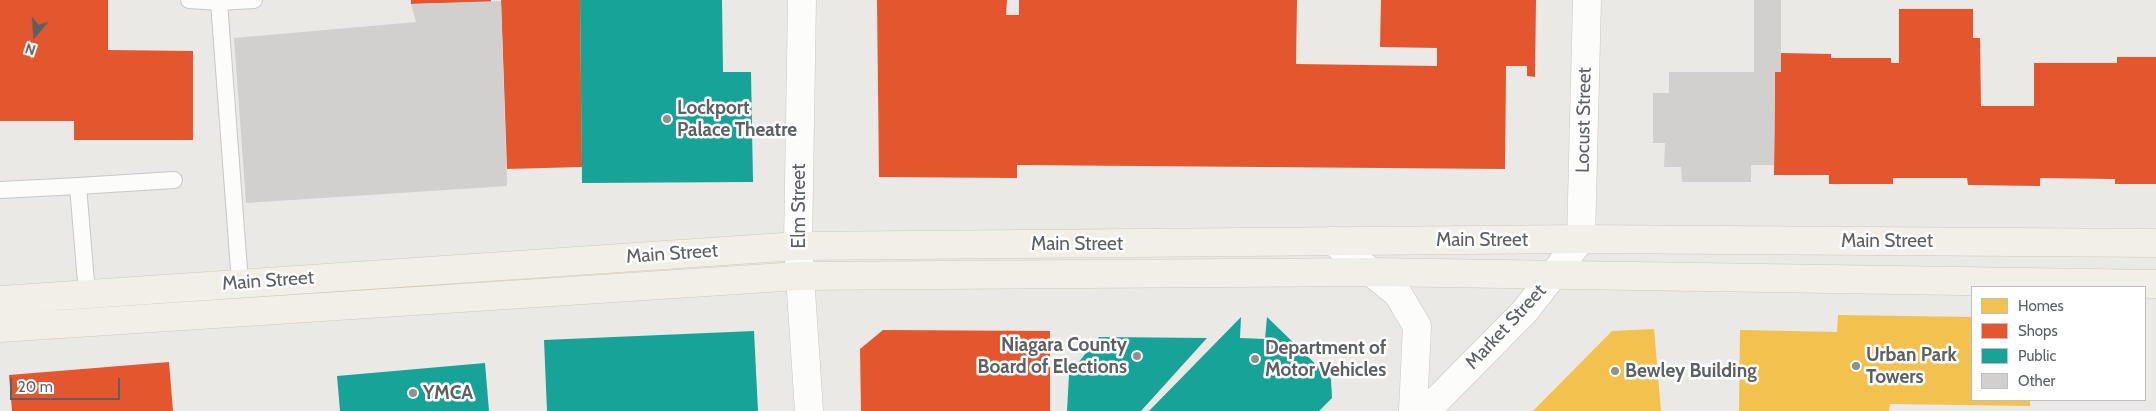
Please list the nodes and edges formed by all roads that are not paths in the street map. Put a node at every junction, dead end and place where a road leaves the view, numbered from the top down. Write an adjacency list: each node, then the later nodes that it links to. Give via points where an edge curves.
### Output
1 (189, 0): 5 (lane)
2 (254, 0): 5 (lane)
3 (802, 0): 12 (street, Elm Street)
4 (1587, 0): 9 (street, Locust Street)
5 (219, 2): 16 (lane)
6 (174, 180): 7 (lane)
7 (78, 186): 8 (lane); 18 (lane)
8 (0, 190)
9 (1581, 239): 10 (main road, Main Street); 11 (main road, Main Street); 14 (street, Market Street)
10 (1333, 242): 12 (main road, Main Street); 13 (street)
11 (2156, 243)
12 (798, 246): 15 (street, Elm Street); 16 (main road, Main Street)
13 (1373, 272): 14 (main road, Main Street); 15 (main road, Main Street); 22 (street, via 1398,294 1418,326)
14 (1554, 274): 17 (main road, Main Street); 23 (street, Market Street, via 1525,312)
15 (799, 276): 20 (main road, Main Street); 21 (street, Elm Street)
16 (240, 283): 18 (main road, Main Street)
17 (2156, 284)
18 (87, 294): 19 (main road, Main Street)
19 (0, 300)
20 (0, 328)
21 (809, 411)
22 (1414, 411)
23 (1426, 411)

